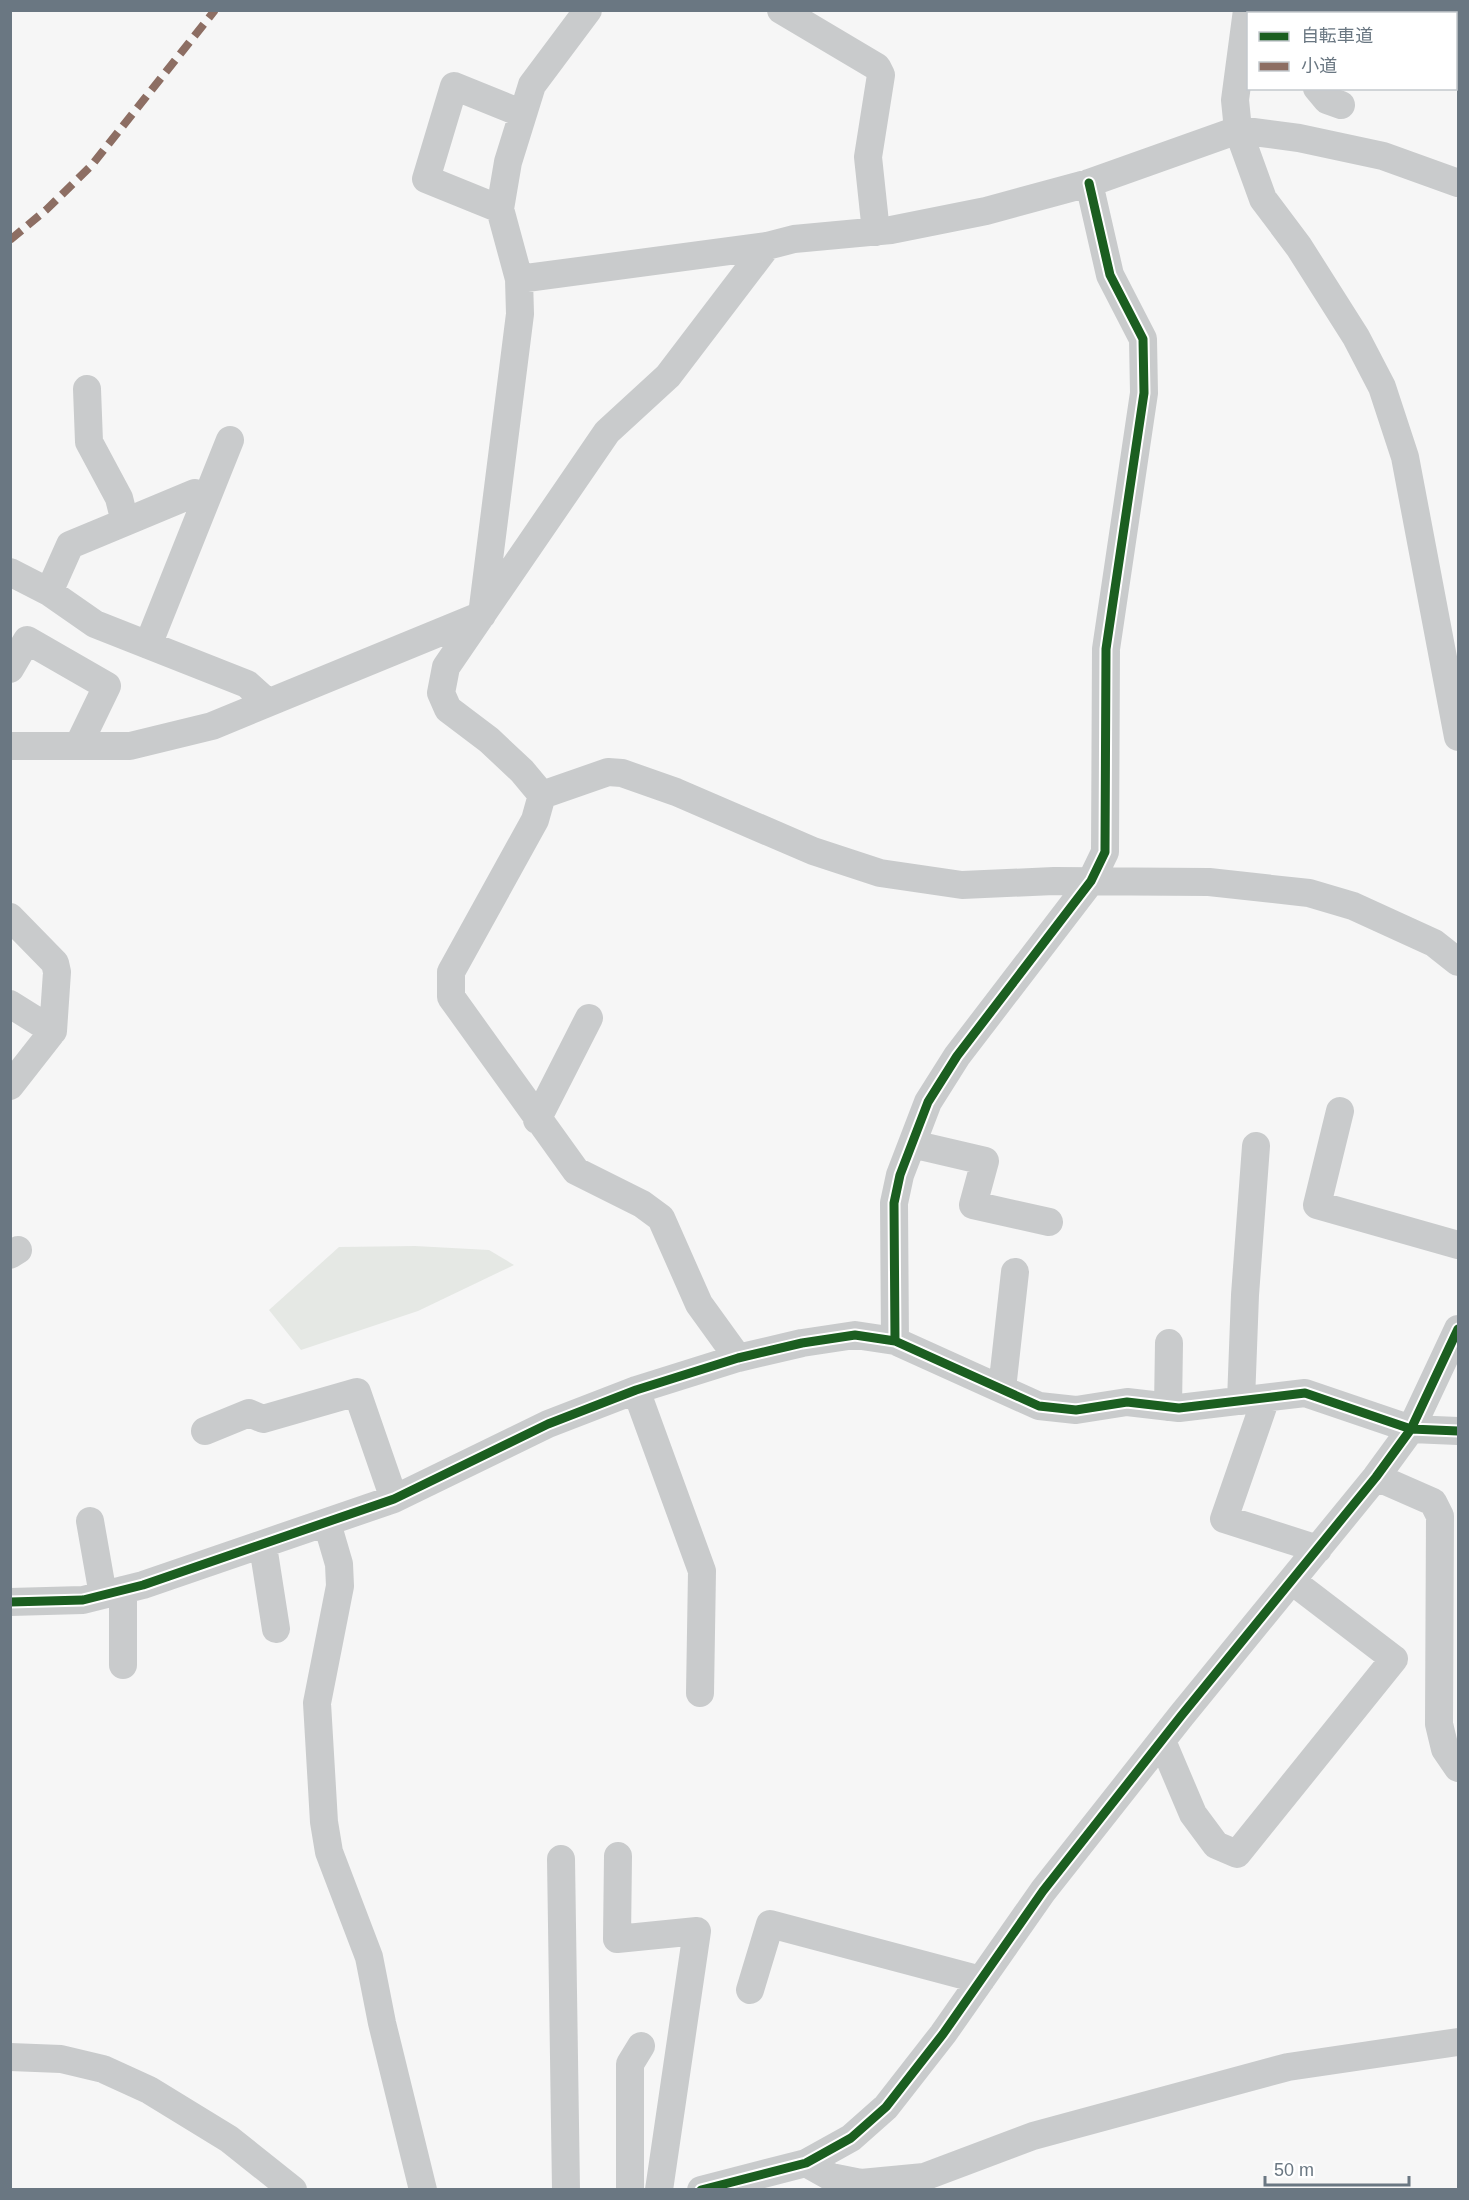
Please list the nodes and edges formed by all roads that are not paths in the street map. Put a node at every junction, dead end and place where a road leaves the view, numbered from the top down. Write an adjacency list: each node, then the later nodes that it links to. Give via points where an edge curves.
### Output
1 (588, 10): 6 (street, via 532,85)
2 (781, 10): 11 (street, via 877,67 881,75 868,157)
3 (1247, 10): 7 (street, via 1235,100)
4 (1319, 90): 5 (street, via 1327,100)
5 (1341, 105)
6 (523, 114): 10 (street, via 508,162); 10 (street, via 454,86 426,179)
7 (1238, 130): 8 (street); 9 (street, via 1383,156); 24 (street, via 1263,199 1299,247 1356,337 1382,387 1405,457)
8 (1089, 183): 11 (street, via 986,211); 28 (street, via 1110,275 1143,339 1144,393 1106,649 1105,852)
9 (1458, 183)
10 (500, 209): 13 (street)
11 (876, 232): 12 (street, via 794,239)
12 (767, 246): 13 (street); 20 (street, via 668,376 607,432)
13 (519, 279): 20 (street, via 520,314)
14 (87, 389): 17 (street, via 89,442 118,498)
15 (230, 440): 16 (street)
16 (207, 497): 17 (street, via 195,494); 21 (street)
17 (125, 522): 19 (street, via 70,545)
18 (10, 572): 19 (street)
19 (49, 592): 21 (street, via 95,624)
20 (482, 615): 23 (street); 27 (street, via 446,667 441,693 448,709 489,740)
21 (148, 645): 23 (street, via 247,684)
22 (10, 669): 26 (street, via 27,640 107,686)
23 (267, 702): 26 (street, via 212,726 130,746)
24 (1458, 736)
25 (10, 746): 26 (street)
26 (78, 746)
27 (542, 795): 28 (street, via 608,772 622,773 813,851 880,873 962,885); 36 (street, via 535,820 451,972 451,997)
28 (1091, 881): 30 (street, via 1209,882 1309,893 1353,906 1434,943); 37 (street, via 957,1056 928,1102)
29 (10, 917): 33 (street, via 55,963)
30 (1458, 962)
31 (10, 1004): 33 (street)
32 (589, 1018): 36 (street)
33 (53, 1031): 34 (street)
34 (10, 1086)
35 (1340, 1112): 40 (street, via 1317,1205)
36 (537, 1120): 45 (street, via 576,1171 642,1204 661,1218 699,1304)
37 (912, 1144): 39 (street, via 985,1161 973,1205); 43 (street, via 894,1203)
38 (1256, 1146): 48 (street, via 1245,1294)
39 (1049, 1222)
40 (1458, 1245)
41 (1015, 1272): 46 (street)
42 (1458, 1329): 50 (street)
43 (895, 1341): 45 (street, via 855,1335); 46 (street)
44 (1169, 1343): 49 (street)
45 (738, 1358): 47 (street)
46 (1002, 1389): 49 (street, via 1039,1406 1066,1409 1127,1402)
47 (636, 1390): 54 (street, via 548,1424); 64 (street, via 702,1571)
48 (1253, 1399): 49 (street); 50 (street, via 1305,1393); 58 (street, via 1224,1519)
49 (1168, 1407)
50 (1411, 1429): 52 (street); 53 (street)
51 (205, 1431): 54 (street, via 249,1413 263,1419 357,1392)
52 (1458, 1431)
53 (1376, 1477): 58 (street); 66 (street, via 1433,1502 1440,1516 1439,1724 1445,1749)
54 (394, 1499): 56 (street)
55 (90, 1521): 60 (street)
56 (327, 1523): 57 (street); 77 (street, via 339,1564 340,1586 317,1703 324,1821 329,1852 369,1957)
57 (263, 1546): 60 (street); 62 (street)
58 (1318, 1549): 59 (street)
59 (1292, 1581): 65 (street); 65 (street, via 1394,1659 1238,1854 1216,1845 1193,1814)
60 (113, 1593): 61 (street, via 82,1600); 63 (street)
61 (10, 1602)
62 (276, 1629)
63 (123, 1665)
64 (700, 1693)
65 (1162, 1741): 69 (street, via 1043,1891)
66 (1458, 1768)
67 (618, 1856): 80 (street, via 617,1939 697,1931)
68 (561, 1859): 78 (street)
69 (981, 1980): 70 (street, via 770,1924); 74 (street, via 886,2107 851,2138)
70 (750, 1990)
71 (1458, 2042): 75 (street, via 1288,2067 1032,2136 924,2177)
72 (641, 2046): 79 (street, via 630,2064)
73 (10, 2057): 76 (street, via 61,2060 103,2068 229,2139)
74 (807, 2163): 75 (street, via 831,2177); 81 (street)
75 (878, 2186)
76 (293, 2190)
77 (423, 2190)
78 (566, 2190)
79 (630, 2190)
80 (659, 2190)
81 (701, 2190)

